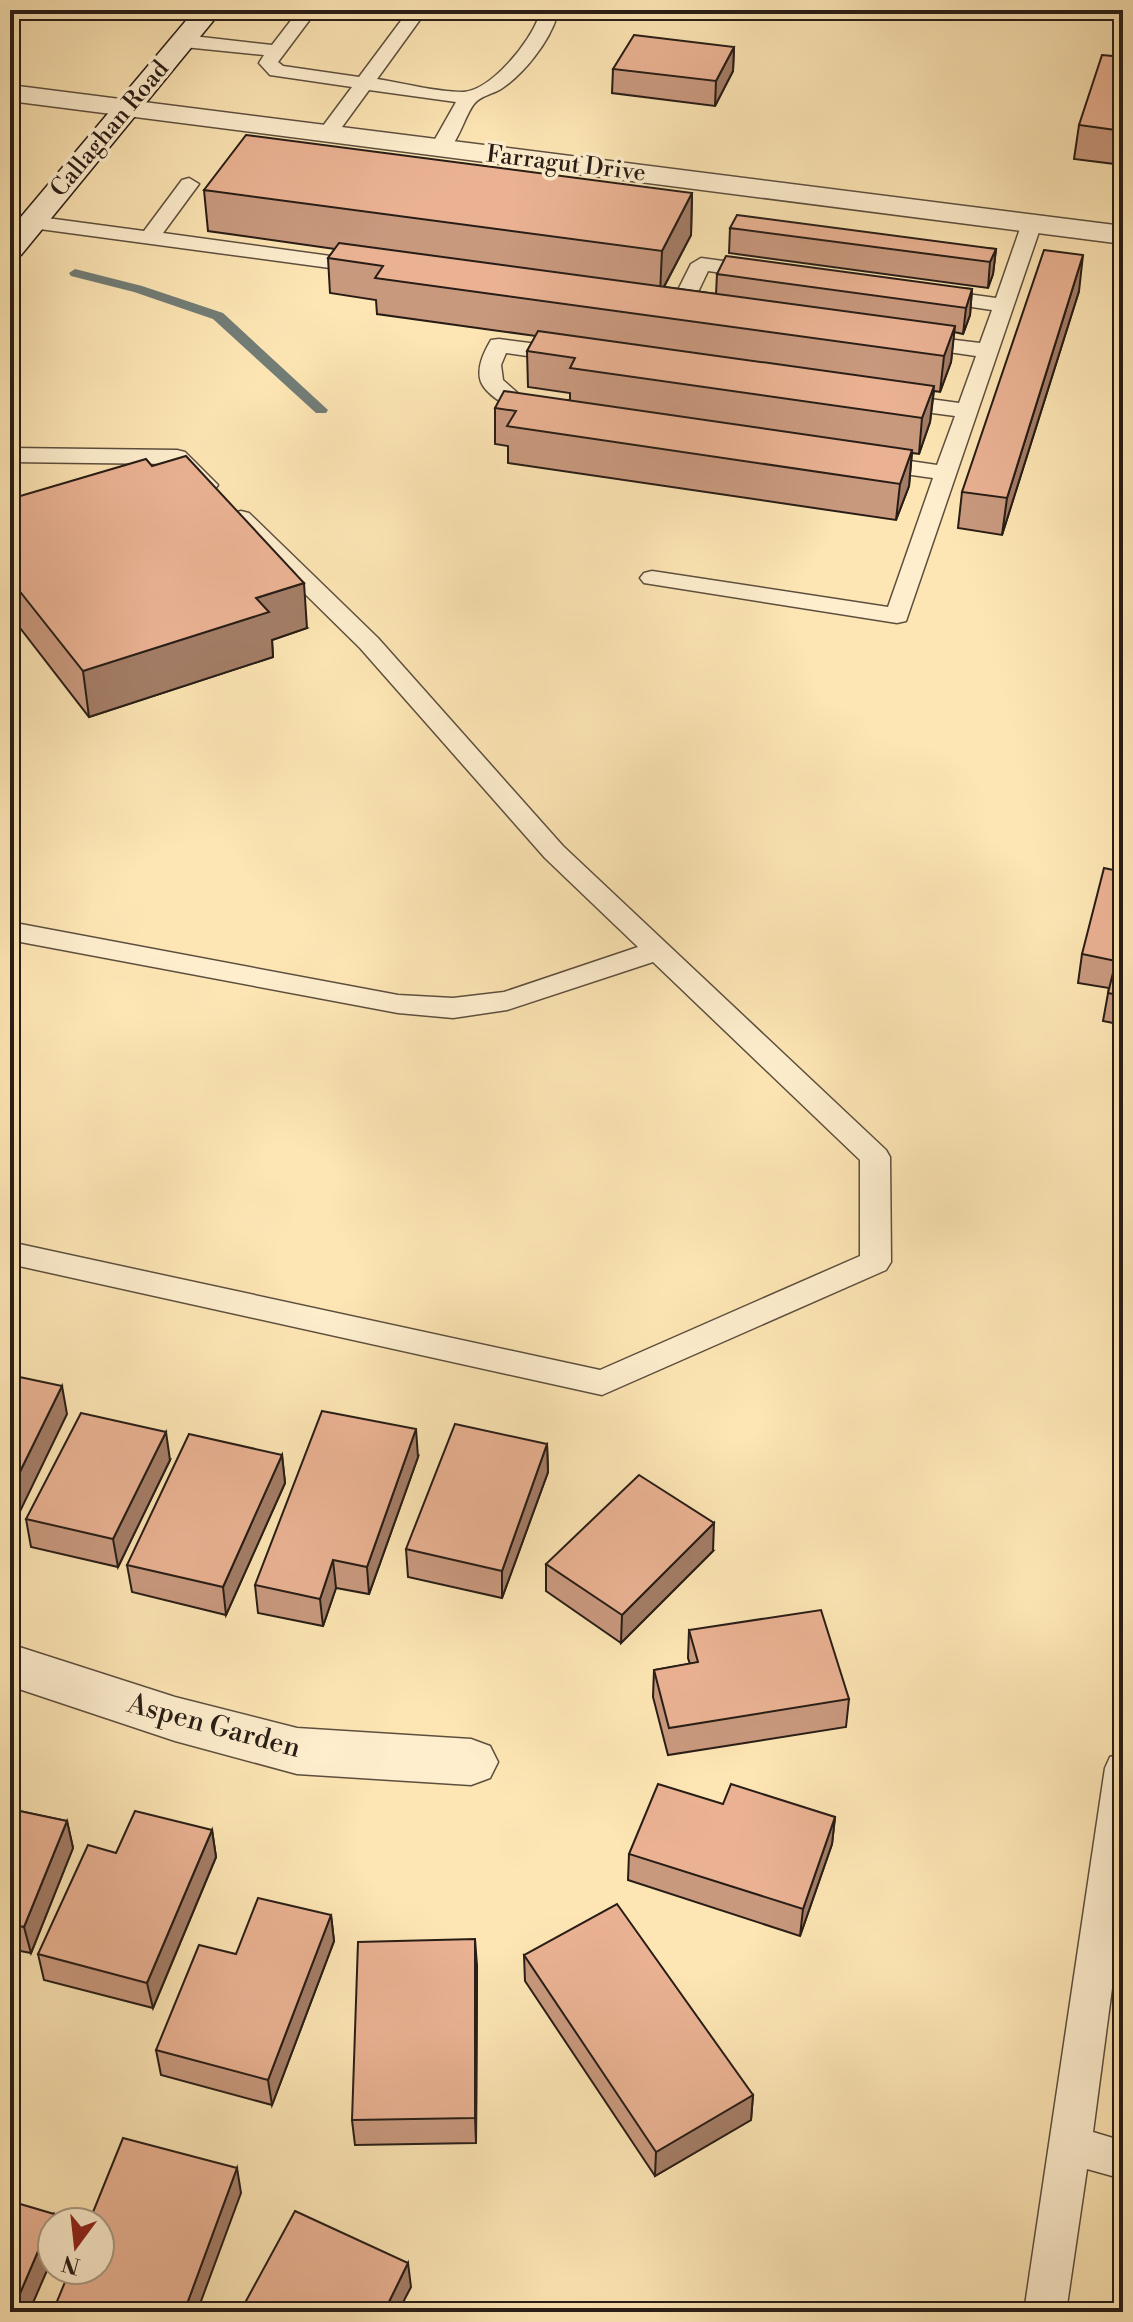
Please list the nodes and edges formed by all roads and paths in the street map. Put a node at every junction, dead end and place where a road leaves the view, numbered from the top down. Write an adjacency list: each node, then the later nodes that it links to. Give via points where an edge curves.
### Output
1 (209, 10): 5 (street, Callaghan Road)
2 (308, 10): 6 (lane)
3 (418, 10): 7 (lane)
4 (544, 10): 9 (lane, via 545,26 515,68)
5 (184, 41): 6 (lane); 10 (street, Callaghan Road)
6 (277, 51): 7 (lane, via 268,63 277,71)
7 (364, 84): 9 (lane); 11 (lane)
8 (10, 93): 10 (street, Farragut Drive)
9 (468, 98): 12 (lane)
10 (127, 108): 11 (street, Farragut Drive); 14 (street, Callaghan Road)
11 (327, 134): 12 (street, Farragut Drive)
12 (440, 148): 15 (street, Farragut Drive)
13 (189, 184): 17 (lane)
14 (32, 222): 17 (lane); 18 (street, Callaghan Road)
15 (1032, 223): 16 (street, Farragut Drive); 22 (lane)
16 (1123, 235)
17 (149, 238): 19 (lane)
18 (10, 249)
19 (382, 269)
20 (777, 274): 23 (lane, via 701,264)
21 (913, 293): 22 (lane)
22 (1004, 305): 25 (lane)
23 (679, 310)
24 (895, 339): 25 (lane)
25 (988, 351): 28 (lane)
26 (592, 359): 29 (lane, via 499,345 490,365 492,382 512,400)
27 (873, 398): 28 (lane)
28 (967, 411): 32 (lane)
29 (557, 416)
30 (10, 455): 35 (lane, via 177,457 369,643 554,852)
31 (853, 459): 32 (lane)
32 (946, 473): 33 (lane, via 897,616)
33 (652, 578)
34 (10, 931): 35 (lane, via 398,1004 453,1008 507,1001)
35 (656, 951): 36 (lane, via 875,1157 875,1262 602,1383)
36 (10, 1253)
37 (10, 1665): 38 (street, Aspen Garden, via 175,1719 297,1751)
38 (471, 1762)
39 (1123, 1768): 40 (lane)
40 (1071, 2145): 41 (lane); 42 (lane)
41 (1123, 2160)
42 (1045, 2312)

